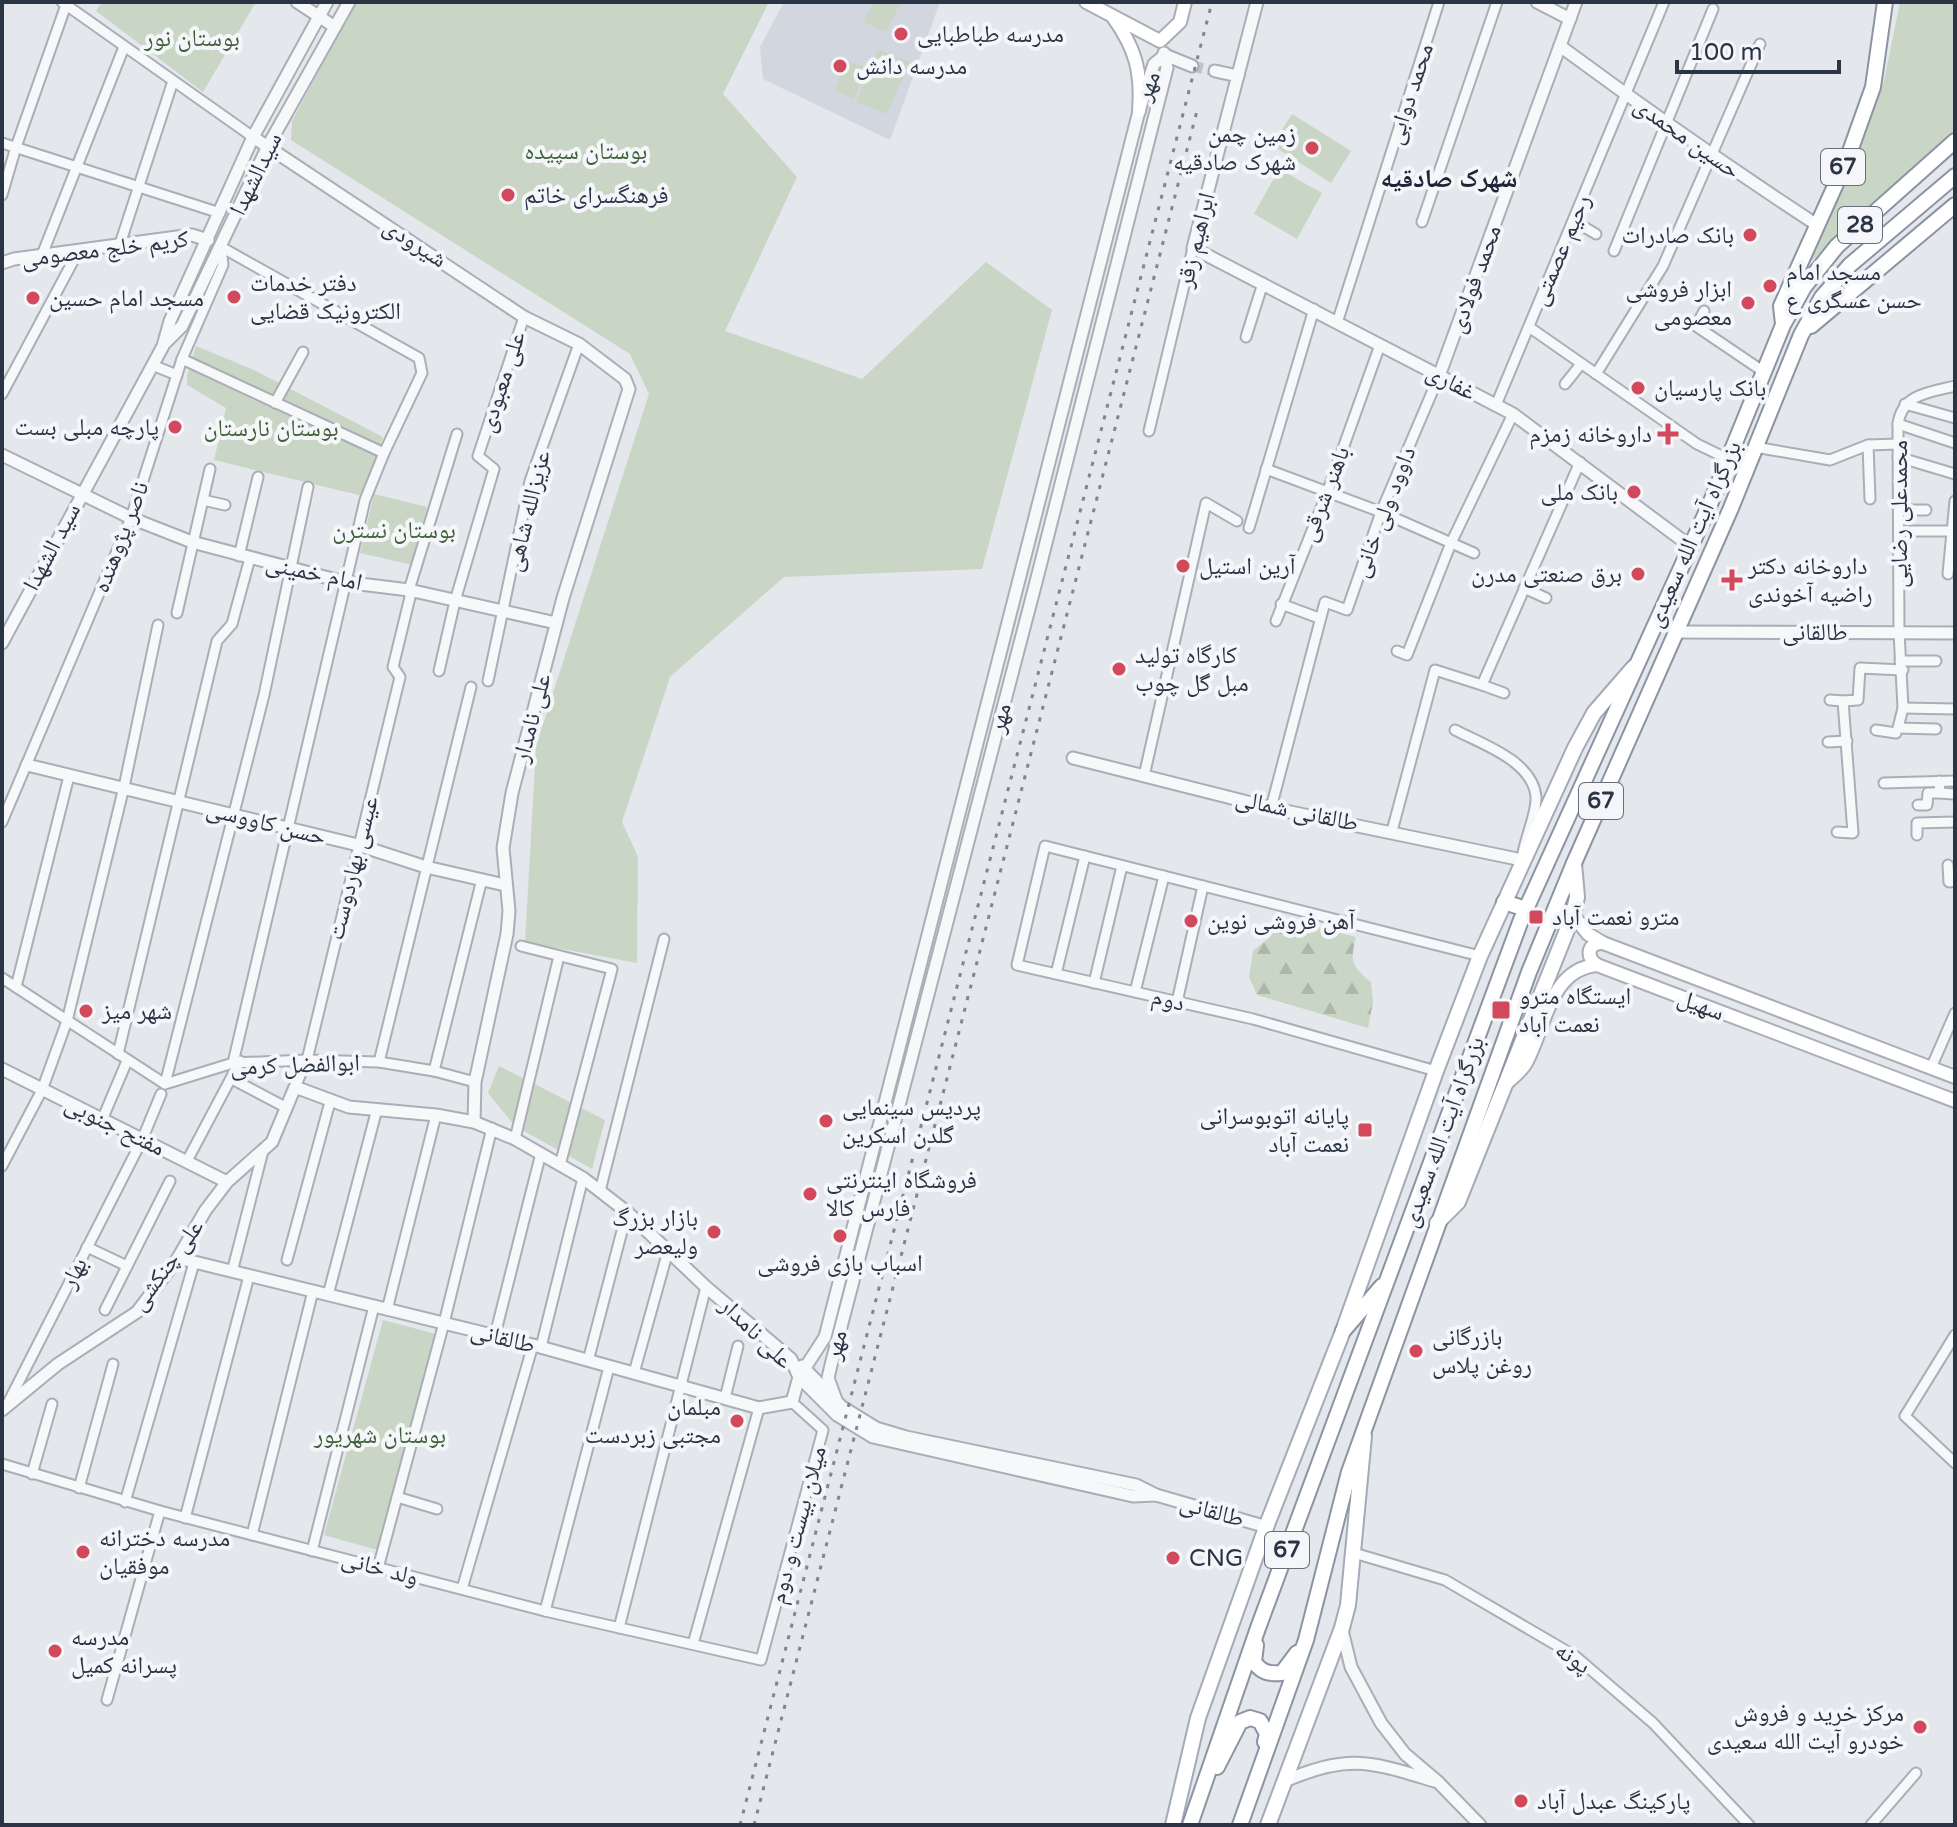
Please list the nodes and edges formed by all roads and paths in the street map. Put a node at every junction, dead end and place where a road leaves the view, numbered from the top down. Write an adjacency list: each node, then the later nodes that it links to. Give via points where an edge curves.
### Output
1 (297, 2): 17 (street)
2 (327, 2): 17 (street, سیدالشهدا)
3 (349, 2): 19 (street, سیدالشهدا)
4 (1086, 2): 16 (main road)
5 (1185, 2): 21 (main road, مهر, via 1180,22)
6 (1257, 2): 28 (street, ابراهیم زقر)
7 (1439, 2): 63 (street, محمد دوابی)
8 (1497, 2): 47 (street)
9 (1537, 2): 18 (street)
10 (1576, 2): 18 (street, محمد فولادی)
11 (1664, 2): 30 (street, رحیم عصمتی)
12 (1879, 2): 20 (street)
13 (1885, 2): 20 (main road, بزرگراه آیت الله سعیدی / 67)
14 (64, 4): 24 (street); 37 (street)
15 (1713, 9): 32 (street)
16 (1111, 15): 21 (main road); 31 (main road, via 1129,41 1137,66)
17 (319, 17): 19 (street); 33 (street, سیدالشهدا)
18 (1570, 19): 23 (street, محمد فولادی)
19 (335, 27): 36 (street, سیدالشهدا)
20 (1883, 28): 48 (main road, بزرگراه آیت الله سعیدی / 67, via 1873,87)
21 (1160, 41): 25 (street)
22 (1760, 44): 38 (street)
23 (1560, 46): 30 (street, حسین محمدی); 78 (street, محمد فولادی)
24 (124, 47): 29 (street); 39 (street)
25 (1165, 55): 26 (street); 31 (street, مهر, via 1154,64); 182 (street, مهر, via 1167,68)
26 (1192, 66)
27 (1215, 71): 28 (street)
28 (1238, 76): 54 (street, ابراهیم زقر)
29 (173, 81): 33 (street); 41 (street)
30 (1626, 95): 32 (street, حسین محمدی); 46 (street, رحیم عصمتی)
31 (1139, 111): 181 (street, مهر)
32 (1666, 120): 38 (street, حسین محمدی); 56 (street)
33 (253, 137): 36 (street, شیرودی); 45 (street, سیدالشهدا)
34 (1955, 141): 64 (main road, 28, via 1837,246 1804,287)
35 (2, 143): 37 (street)
36 (268, 146): 53 (street, سیدالشهدا); 62 (street, شیرودی)
37 (16, 147): 39 (street); 43 (street)
38 (1712, 156): 48 (street, حسین محمدی); 76 (street, via 1663,266)
39 (76, 167): 41 (street); 57 (street)
40 (1955, 176): 66 (main road, 28, via 1850,265 1822,297)
41 (139, 188): 45 (street); 52 (street)
42 (1955, 188): 49 (main road)
43 (2, 195)
44 (1955, 205): 49 (main road)
45 (220, 213): 51 (street, سیدالشهدا)
46 (1574, 221): 50 (street); 65 (street, رحیم عصمتی)
47 (1422, 222)
48 (1817, 225): 64 (main road, بزرگراه آیت الله سعیدی / 67, via 1781,306)
49 (1928, 228): 66 (main road)
50 (1596, 234)
51 (208, 240): 52 (street, کریم خلج معصومی, via 192,235); 70 (street, سیدالشهدا)
52 (120, 244): 55 (street, کریم خلج معصومی)
53 (221, 247): 70 (street, سیدالشهدا, via 182,326); 72 (street, ناصر پژوهنده, via 223,265); 94 (street, via 419,358 422,373)
54 (1193, 248): 59 (street, غفاری); 88 (street, ابراهیم زقر)
55 (79, 250): 57 (street, کریم خلج معصومی); 81 (street)
56 (1614, 251)
57 (42, 255): 58 (street, کریم خلج معصومی)
58 (2, 263)
59 (1263, 283): 60 (street, غفاری); 67 (street)
60 (1314, 309): 63 (street, غفاری); 100 (street)
61 (1704, 311): 75 (street, via 1696,326)
62 (524, 317): 68 (street, شیرودی); 129 (street, علی معبودی, via 478,456 494,469)
63 (1337, 323): 69 (street, غفاری)
64 (1783, 325): 75 (main road, بزرگراه آیت الله سعیدی / 67)
65 (1529, 327): 73 (street); 84 (street, رحیم عصمتی)
66 (1801, 335): 93 (main road, بزرگراه آیت الله سعیدی / 67)
67 (1246, 337)
68 (579, 344): 131 (street, عزیزالله شاهی, via 530,481); 135 (street, علی نامدار, via 625,379 629,389)
69 (1380, 345): 78 (street, غفاری); 104 (street, باهنر شرقی)
70 (163, 346): 74 (street, سیدالشهدا)
71 (303, 352): 82 (street)
72 (182, 359): 77 (street, ناصر پژوهنده); 82 (street)
73 (1581, 364): 76 (street); 79 (street)
74 (152, 365): 77 (street); 105 (street, سیدالشهدا)
75 (1764, 372): 97 (main road, بزرگراه آیت الله سعیدی / 67)
76 (1596, 374): 97 (street, via 1697,444)
77 (177, 375): 113 (street, ناصر پژوهنده)
78 (1439, 376): 84 (street, غفاری); 112 (street, داوود ولی خانی)
79 (1565, 384)
80 (1955, 386): 83 (street)
81 (2, 394)
82 (275, 403): 94 (street)
83 (1905, 404): 86 (street); 87 (street, محمدعلی رضایی)
84 (1496, 405): 85 (street, غفاری)
85 (1513, 414): 98 (street, غفاری); 119 (street)
86 (1955, 418)
87 (1898, 424): 90 (street); 91 (street, محمدعلی رضایی)
88 (1149, 431)
89 (457, 434): 127 (street, عیسی بهاردوست)
90 (1955, 443)
91 (1898, 444): 92 (street); 96 (street, محمدعلی رضایی)
92 (1868, 445): 93 (street, via 1830,460); 106 (street)
93 (1755, 447): 137 (main road, بزرگراه آیت الله سعیدی / 67)
94 (384, 453): 125 (street, via 365,500)
95 (2, 455): 105 (street, امام خمینی)
96 (1898, 457): 101 (street); 110 (street, محمدعلی رضایی)
97 (1728, 459): 120 (main road, بزرگراه آیت الله سعیدی / 67)
98 (1580, 462): 120 (street, غفاری); 126 (street)
99 (210, 469): 107 (street)
100 (1266, 469): 104 (street); 115 (street)
101 (1955, 474)
102 (258, 477): 122 (street)
103 (308, 487): 123 (street, بهار)
104 (1327, 493): 112 (street); 130 (street, باهنر شرقی)
105 (80, 494): 113 (street, امام خمینی); 140 (street, سید الشهدا)
106 (1870, 499)
107 (203, 500): 109 (street); 118 (street)
108 (1955, 501): 117 (street)
109 (225, 505)
110 (1899, 510): 111 (street); 116 (street, محمدعلی رضایی)
111 (1926, 510)
112 (1381, 512): 119 (street); 133 (street, داوود ولی خانی, via 1347,610 1325,602)
113 (131, 518): 118 (street, امام خمینی); 161 (street, ناصر پژوهنده)
114 (1237, 521): 163 (street, via 1206,503)
115 (1249, 528)
116 (1899, 531): 117 (street); 138 (street, محمدعلی رضایی)
117 (1952, 531): 124 (street)
118 (192, 542): 122 (street, امام خمینی); 132 (street)
119 (1451, 543): 121 (street); 141 (street)
120 (1690, 546): 143 (main road, بزرگراه آیت الله سعیدی / 67)
121 (1474, 553)
122 (245, 557): 123 (street, امام خمینی); 170 (street, via 232,624 217,641)
123 (292, 569): 125 (street, امام خمینی); 173 (street, بهار)
124 (1948, 574)
125 (344, 582): 127 (street, امام خمینی); 176 (street)
126 (1524, 588): 128 (street); 147 (street)
127 (409, 590): 129 (street, امام خمینی); 180 (street, عیسی بهاردوست, via 393,667 400,677)
128 (1546, 598)
129 (455, 601): 131 (street, امام خمینی); 145 (street, علی معبودی)
130 (1281, 604): 133 (street); 134 (street, باهنر شرقی)
131 (504, 610): 135 (street, امام خمینی); 146 (street, عزیزالله شاهی)
132 (177, 613)
133 (1319, 618): 172 (street)
134 (1276, 621)
135 (556, 623): 192 (street, علی نامدار, via 506,821)
136 (158, 625): 167 (street)
137 (1675, 632): 138 (street, طالقانی); 185 (main road, بزرگراه آیت الله سعیدی / 67)
138 (1899, 632): 139 (street, طالقانی); 144 (street, محمدعلی رضایی)
139 (1955, 633)
140 (2, 643)
141 (1402, 653)
142 (1936, 661): 144 (street)
143 (1635, 666): 184 (main road, via 1594,713); 195 (main road, بزرگراه آیت الله سعیدی / 67)
144 (1901, 666): 151 (street, via 1860,668 1858,700); 152 (street, محمدعلی رضایی)
145 (439, 671)
146 (488, 681)
147 (1482, 685): 149 (street); 177 (street, via 1435,670)
148 (471, 687): 188 (street)
149 (1504, 693)
150 (1830, 700): 151 (street)
151 (1843, 701): 158 (street)
152 (1903, 708): 153 (street); 157 (street, محمدعلی رضایی)
153 (1955, 709)
154 (1936, 729): 157 (street)
155 (1455, 730): 184 (street, via 1505,756 1532,783 1537,799)
156 (1876, 730): 157 (street)
157 (1897, 731)
158 (1847, 741): 159 (street); 178 (street, via 1853,833)
159 (1828, 742)
160 (1073, 758): 163 (street, طالقانی شمالی)
161 (27, 765): 162 (street, حسن کاووسی); 174 (street, ناصر پژوهنده)
162 (69, 776): 167 (street, حسن کاووسی); 204 (street)
163 (1144, 776): 172 (street, طالقانی شمالی)
164 (1939, 781): 165 (street); 166 (street); 168 (street)
165 (1954, 781)
166 (1884, 783)
167 (124, 787): 170 (street, حسن کاووسی); 210 (street)
168 (1940, 793): 169 (street); 171 (street, via 1928,793 1927,805)
169 (1953, 794)
170 (178, 800): 173 (street, حسن کاووسی); 211 (street)
171 (1918, 805)
172 (1271, 808): 177 (street, طالقانی شمالی)
173 (234, 815): 176 (street, حسن کاووسی); 225 (street, بهار)
174 (2, 822)
175 (1955, 822): 179 (street, via 1917,823)
176 (289, 830): 180 (street, حسن کاووسی); 214 (street)
177 (1392, 831): 184 (street, طالقانی شمالی)
178 (1837, 832)
179 (1917, 835)
180 (358, 845): 188 (street, حسن کاووسی); 212 (street, عیسی بهاردوست)
181 (949, 853): 182 (street); 241 (street, مهر)
182 (964, 856): 243 (street, مهر)
183 (1085, 856): 187 (street); 203 (street); 203 (street, دوم, via 1045,846 1017,965)
184 (1522, 860): 194 (main road)
185 (1574, 863): 196 (main road); 251 (main road, بزرگراه آیت الله سعیدی / 67)
186 (1948, 865): 191 (street, via 1949,882)
187 (1122, 866): 189 (street); 205 (street)
188 (426, 867): 190 (street, حسن کاووسی); 215 (street)
189 (1164, 876): 193 (street); 207 (street)
190 (482, 879): 192 (street, حسن کاووسی); 218 (street)
191 (1955, 881)
192 (505, 885): 222 (street, علی نامدار, via 507,934)
193 (1203, 886): 201 (street); 208 (street)
194 (1504, 902): 195 (main road); 201 (main road)
195 (1526, 909): 260 (main road, بزرگراه آیت الله سعیدی / 67)
196 (1573, 915): 198 (main road, سهیل); 223 (main road)
197 (664, 939): 249 (street)
198 (1603, 943): 202 (main road, via 1596,943 1588,954); 216 (main road, سهیل)
199 (521, 946): 200 (street)
200 (559, 956): 236 (street); 244 (street, via 612,969)
201 (1480, 956): 219 (main road)
202 (1597, 965): 223 (main road, via 1582,966 1562,984 1526,1064); 227 (main road, سهیل)
203 (1056, 974): 205 (street, دوم)
204 (8, 982): 206 (street); 210 (street)
205 (1094, 983): 207 (street, دوم)
206 (2, 992)
207 (1135, 992): 208 (street, دوم)
208 (1177, 1002): 219 (street, دوم)
209 (1955, 1013): 216 (street)
210 (67, 1021): 211 (street); 226 (street)
211 (118, 1054): 213 (street)
212 (307, 1060): 214 (street, ابوالفضل کرمی); 215 (street, ابوالفضل کرمی); 224 (street, عیسی بهاردوست)
213 (127, 1061): 225 (street); 232 (street)
214 (236, 1062): 221 (street); 225 (street, ابوالفضل کرمی)
215 (379, 1062): 218 (street, ابوالفضل کرمی)
216 (1931, 1068): 220 (main road, سهیل)
217 (2, 1069): 226 (street, مفتح جنوبی)
218 (434, 1071): 222 (street, ابوالفضل کرمی)
219 (1436, 1071): 268 (main road)
220 (1955, 1077)
221 (232, 1079): 229 (street); 242 (street)
222 (475, 1082): 233 (street, علی نامدار)
223 (1504, 1085): 251 (main road, via 1458,1202)
224 (295, 1087): 228 (street, علی نامدار); 229 (street, علی چنکشی)
225 (163, 1089): 237 (street, بهار)
226 (42, 1090): 232 (street, مفتح جنوبی); 238 (street)
227 (1955, 1101)
228 (330, 1102): 230 (street, علی نامدار); 255 (street)
229 (287, 1108): 239 (street, علی چنکشی)
230 (377, 1109): 231 (street, علی نامدار); 263 (street)
231 (436, 1115): 233 (street, علی نامدار); 266 (street)
232 (102, 1120): 237 (street, مفتح جنوبی)
233 (474, 1122): 234 (street, علی نامدار)
234 (492, 1128): 236 (street, علی نامدار); 267 (street)
235 (2, 1135): 238 (street)
236 (515, 1139): 240 (street, علی نامدار)
237 (142, 1140): 242 (street, مفتح جنوبی); 252 (street, بهار)
238 (15, 1142): 245 (street)
239 (263, 1151): 248 (street, علی چنکشی); 258 (street)
240 (541, 1153): 244 (street, علی نامدار); 269 (street)
241 (871, 1160): 243 (street); 278 (street, مهر, via 825,1337)
242 (187, 1161): 248 (street, مفتح جنوبی)
243 (884, 1162): 276 (street, مهر)
244 (560, 1165): 246 (street, علی نامدار)
245 (2, 1166)
246 (583, 1178): 249 (street, علی نامدار); 271 (street)
247 (170, 1181): 257 (street, بهار)
248 (227, 1182): 254 (street, علی چنکشی)
249 (600, 1191): 250 (street, علی نامدار)
250 (627, 1212): 253 (street, علی نامدار); 274 (street)
251 (1437, 1223): 287 (main road, بزرگراه آیت الله سعیدی / 67)
252 (87, 1247): 257 (street); 285 (street, بهار)
253 (668, 1251): 261 (street, علی نامدار); 279 (street)
254 (178, 1258): 256 (street, طالقانی); 285 (street, علی چنکشی, via 137,1312 58,1364)
255 (287, 1260)
256 (194, 1263): 258 (street, طالقانی); 295 (street)
257 (127, 1266): 265 (street, بهار)
258 (232, 1272): 259 (street, طالقانی)
259 (249, 1276): 262 (street, طالقانی); 298 (street)
260 (1390, 1277): 268 (main road); 307 (main road, بزرگراه آیت الله سعیدی / 67)
261 (706, 1287): 273 (street, علی نامدار); 280 (street)
262 (313, 1291): 263 (street, طالقانی); 300 (street)
263 (328, 1295): 264 (street, طالقانی)
264 (374, 1306): 266 (street, طالقانی); 301 (street)
265 (105, 1310)
266 (387, 1310): 267 (street, طالقانی)
267 (444, 1323): 269 (street, طالقانی); 294 (street)
268 (1343, 1331): 299 (main road)
269 (495, 1335): 271 (street, طالقانی)
270 (1955, 1335): 289 (street, via 1905,1416)
271 (537, 1346): 274 (street, طالقانی); 304 (street)
272 (738, 1346): 281 (street)
273 (791, 1359): 278 (street, طالقانی)
274 (588, 1361): 277 (street, طالقانی)
275 (113, 1364): 292 (street)
276 (831, 1365): 278 (street, via 827,1370); 282 (street, مهر, via 828,1378)
277 (609, 1367): 279 (street, طالقانی); 305 (street)
278 (806, 1368): 282 (street, طالقانی); 283 (street); 288 (street, علی نامدار, via 837,1415)
279 (634, 1373): 280 (street, طالقانی)
280 (679, 1385): 281 (street, طالقانی); 306 (street)
281 (725, 1398): 286 (street, طالقانی)
282 (836, 1400): 293 (street, طالقانی, via 876,1428 1136,1485)
283 (792, 1402): 286 (street, طالقانی); 311 (street, میلان بیست و دوم, via 823,1430)
284 (52, 1404): 291 (street)
285 (4, 1408)
286 (759, 1408): 310 (street)
287 (1365, 1426): 302 (main road); 309 (main road, بزرگراه آیت الله سعیدی / 67)
288 (873, 1437): 293 (street, طالقانی, via 1133,1496)
289 (1955, 1463)
290 (2, 1464): 291 (street, ولد خانی)
291 (32, 1474): 292 (street, ولد خانی)
292 (79, 1488): 295 (street, ولد خانی)
293 (1156, 1495): 299 (street, طالقانی)
294 (397, 1497): 296 (street); 303 (street)
295 (125, 1502): 297 (street, ولد خانی)
296 (437, 1509)
297 (160, 1511): 298 (street, ولد خانی); 312 (street)
298 (185, 1518): 300 (street, ولد خانی)
299 (1267, 1527): 318 (main road, via 1198,1718)
300 (252, 1535): 301 (street, ولد خانی)
301 (312, 1551): 303 (street, ولد خانی)
302 (1354, 1553): 308 (main road); 322 (street, پونه, via 1445,1580 1575,1656 1653,1723)
303 (378, 1568): 304 (street, ولد خانی)
304 (462, 1589): 305 (street, ولد خانی)
305 (545, 1611): 306 (street, ولد خانی)
306 (619, 1628): 310 (street, ولد خانی)
307 (1258, 1628): 309 (main road, via 1254,1662 1271,1674 1282,1673); 317 (main road, بزرگراه آیت الله سعیدی / 67)
308 (1342, 1628): 314 (main road); 315 (street, via 1351,1667 1381,1723 1405,1754)
309 (1306, 1640): 316 (main road, بزرگراه آیت الله سعیدی / 67)
310 (693, 1644): 311 (street, ولد خانی)
311 (761, 1660)
312 (107, 1700)
313 (1916, 1773): 323 (street)
314 (1285, 1781): 315 (street, via 1336,1762 1359,1762); 320 (main road)
315 (1438, 1782): 321 (street)
316 (1246, 1808): 317 (main road, via 1267,1734 1264,1725 1250,1718 1240,1722); 319 (main road, بزرگراه آیت الله سعیدی / 67)
317 (1191, 1819)
318 (1173, 1825)
319 (1240, 1825)
320 (1268, 1825)
321 (1480, 1825)
322 (1749, 1825)
323 (1871, 1825)

